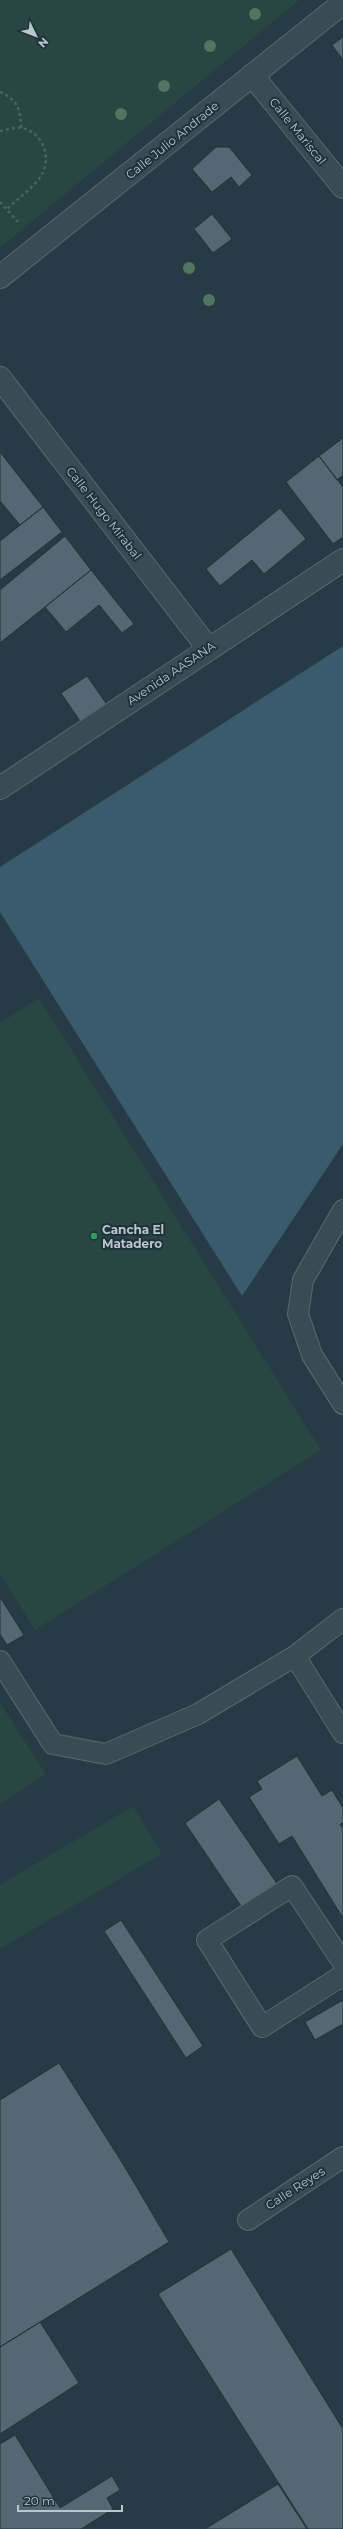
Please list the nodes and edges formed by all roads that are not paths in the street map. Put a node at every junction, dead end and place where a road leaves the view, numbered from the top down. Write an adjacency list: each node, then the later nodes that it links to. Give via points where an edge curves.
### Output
1 (343, 3): 2 (street, Calle Julio Andrade)
2 (252, 75): 3 (street, Calle Mariscal); 4 (street, Calle Julio Andrade)
3 (343, 187)
4 (0, 277)
5 (0, 378): 7 (street, Calle Hugo Mirabal)
6 (343, 560): 7 (street, Avenida AASANA)
7 (208, 648): 8 (street, Avenida AASANA)
8 (0, 788)
9 (343, 1210): 10 (lane, via 303,1280 298,1314 312,1355)
10 (343, 1404)
11 (343, 1618): 12 (lane)
12 (295, 1656): 13 (lane, via 198,1714 106,1754 53,1744); 14 (lane)
13 (0, 1661)
14 (343, 1733)
15 (343, 1963): 16 (lane, via 292,1886 207,1940 262,2027)
16 (343, 1975)
17 (343, 2157): 18 (lane, Calle Reyes)
18 (248, 2220)

